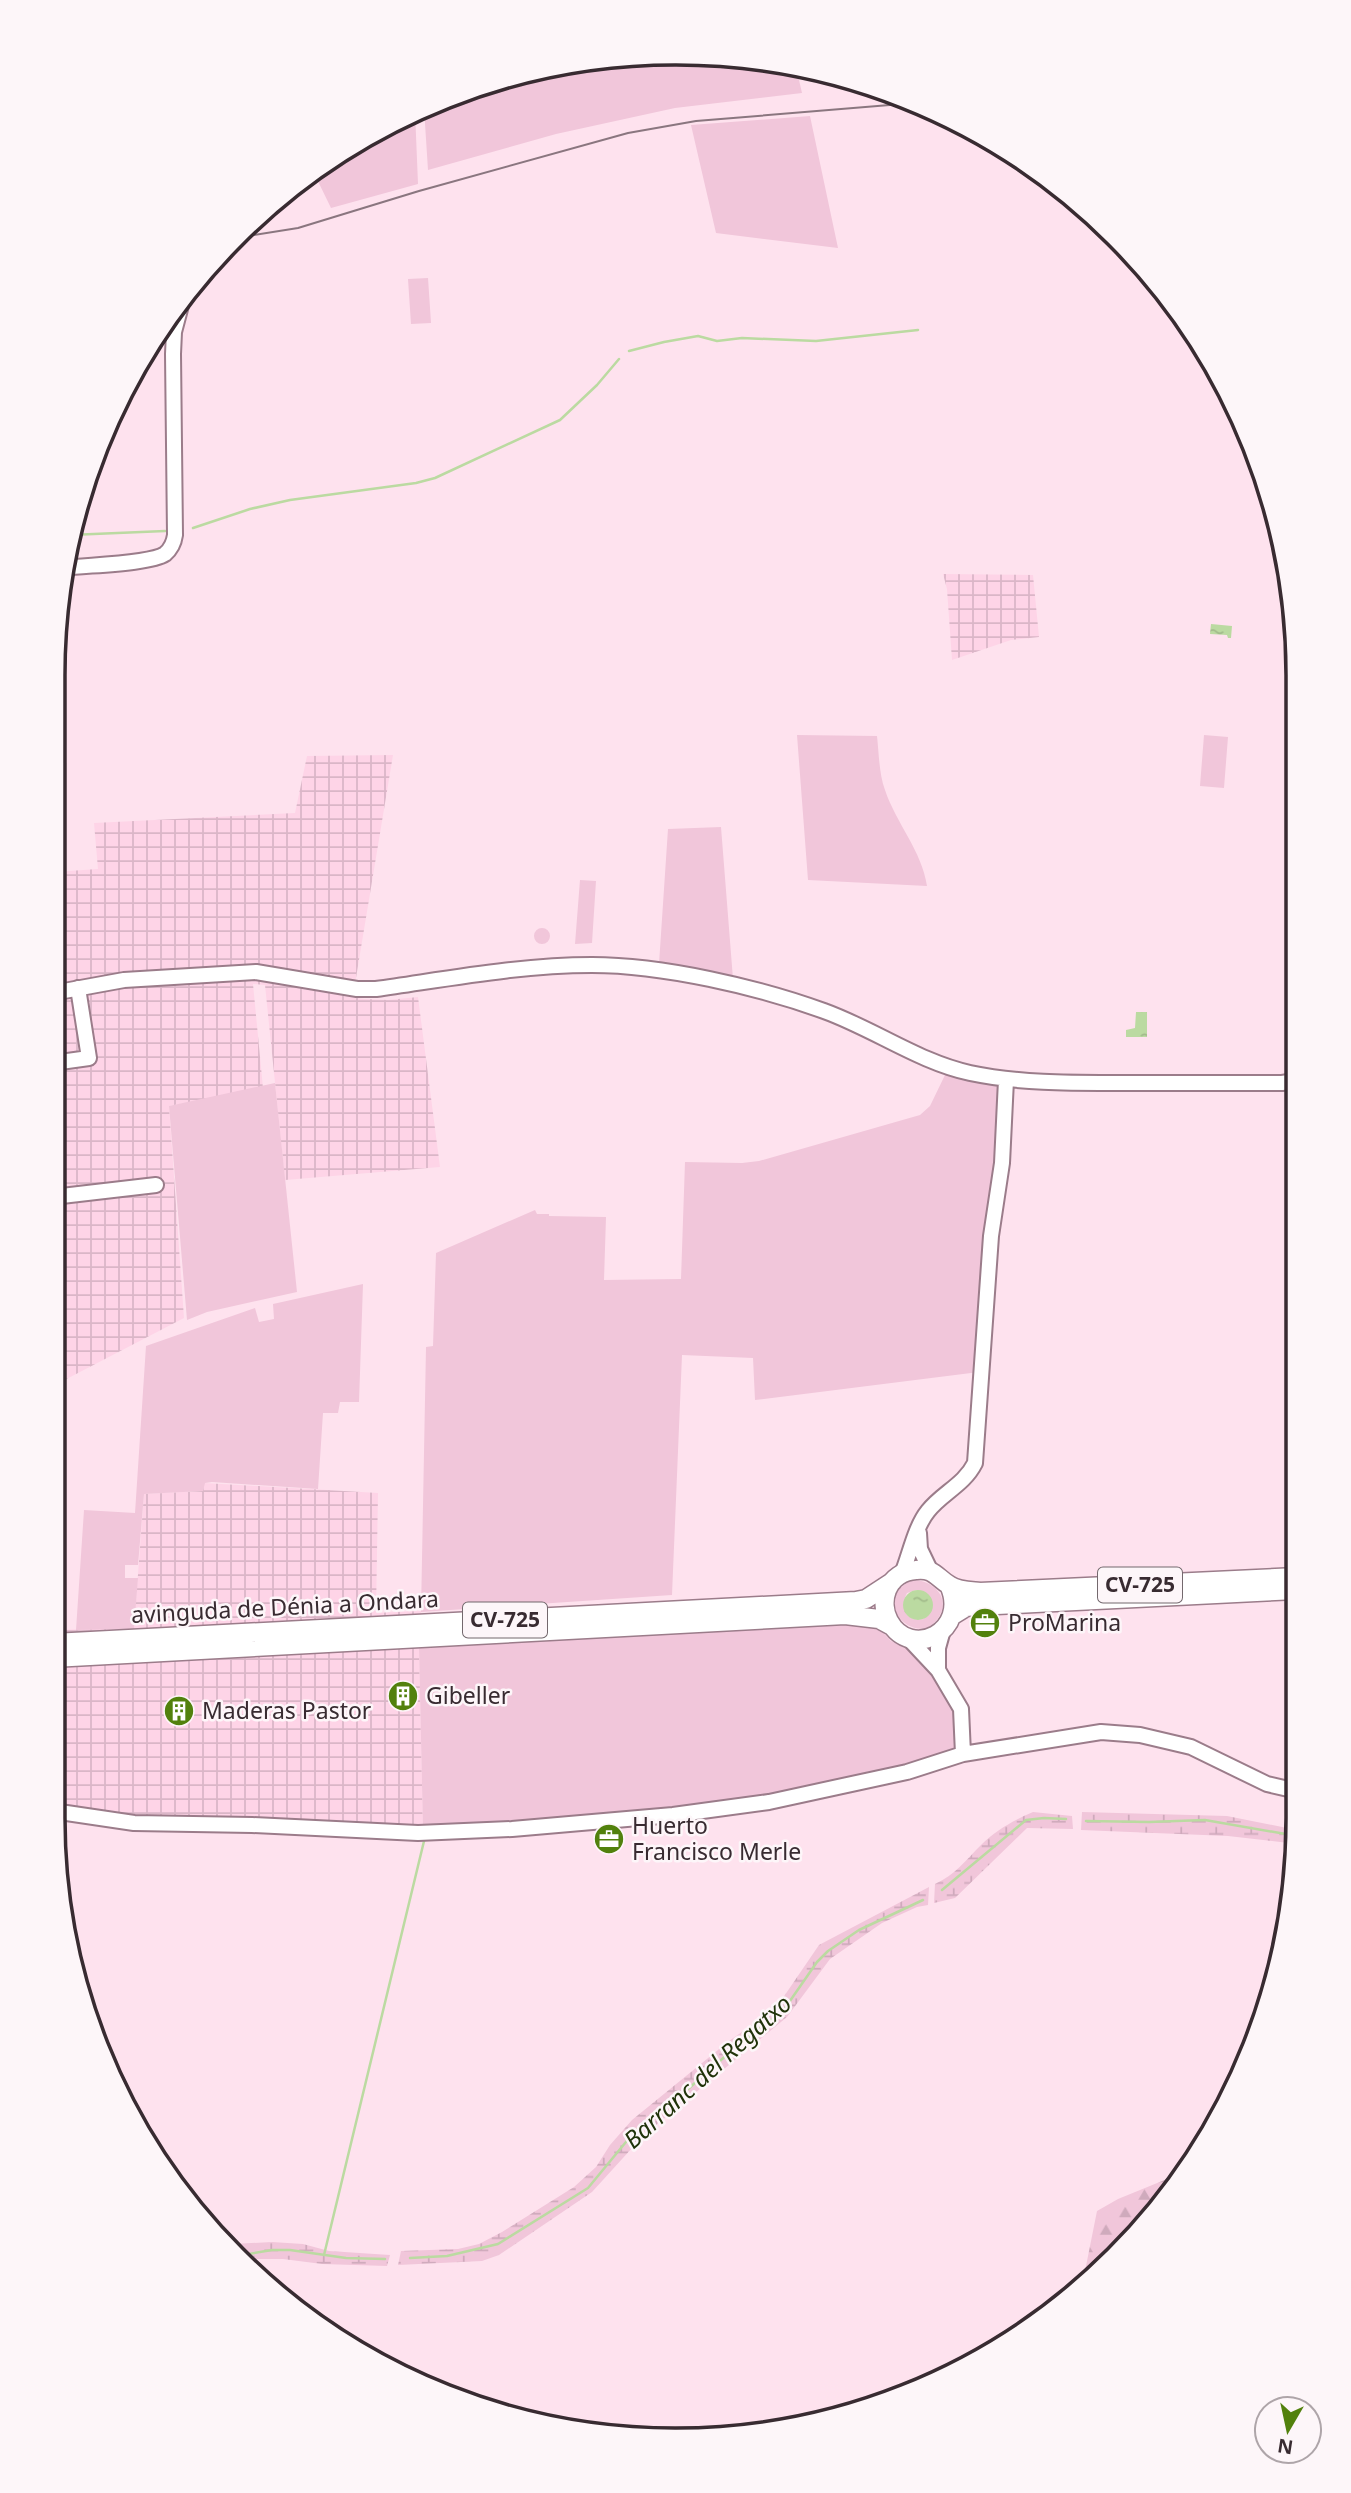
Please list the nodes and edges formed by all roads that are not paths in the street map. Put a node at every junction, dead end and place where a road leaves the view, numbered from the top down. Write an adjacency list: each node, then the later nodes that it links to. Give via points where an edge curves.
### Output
1 (176, 325): 2 (street, via 172,545 167,553 150,559)
2 (74, 567)
3 (78, 988): 4 (street); 5 (street, via 89,1058); 6 (street, via 124,979 256,972 376,989 591,965 655,970 825,1011 947,1067)
4 (65, 990)
5 (65, 1061)
6 (1006, 1080): 7 (street); 10 (street, via 975,1463 970,1474 929,1509)
7 (1286, 1082)
8 (156, 1185): 9 (street)
9 (65, 1196)
10 (919, 1525): 11 (street, via 920,1549); 13 (street)
11 (931, 1572): 13 (main road, CV-725, via 922,1570); 14 (main road, CV-725)
12 (1286, 1577): 14 (main road, CV-725, via 980,1592)
13 (897, 1578): 17 (main road, via 884,1599); 19 (main road, avinguda de Dénia a Ondara / CV-725, via 856,1601)
14 (948, 1585): 16 (main road, via 953,1595)
15 (1286, 1590): 16 (main road, CV-725, via 976,1606 966,1607)
16 (948, 1623): 18 (main road, CV-725, via 927,1639); 21 (street, via 938,1648)
17 (892, 1626): 18 (main road, CV-725); 20 (main road, avinguda de Dénia a Ondara / CV-725, via 879,1619 845,1615)
18 (908, 1637): 21 (street)
19 (65, 1642)
20 (65, 1657)
21 (937, 1670): 22 (street, via 961,1709)
22 (963, 1754): 23 (street, via 1101,1732 1140,1735 1191,1747 1267,1784); 24 (street, via 907,1772 769,1802 512,1829 426,1833 134,1823)
23 (1286, 1788)
24 (65, 1813)

